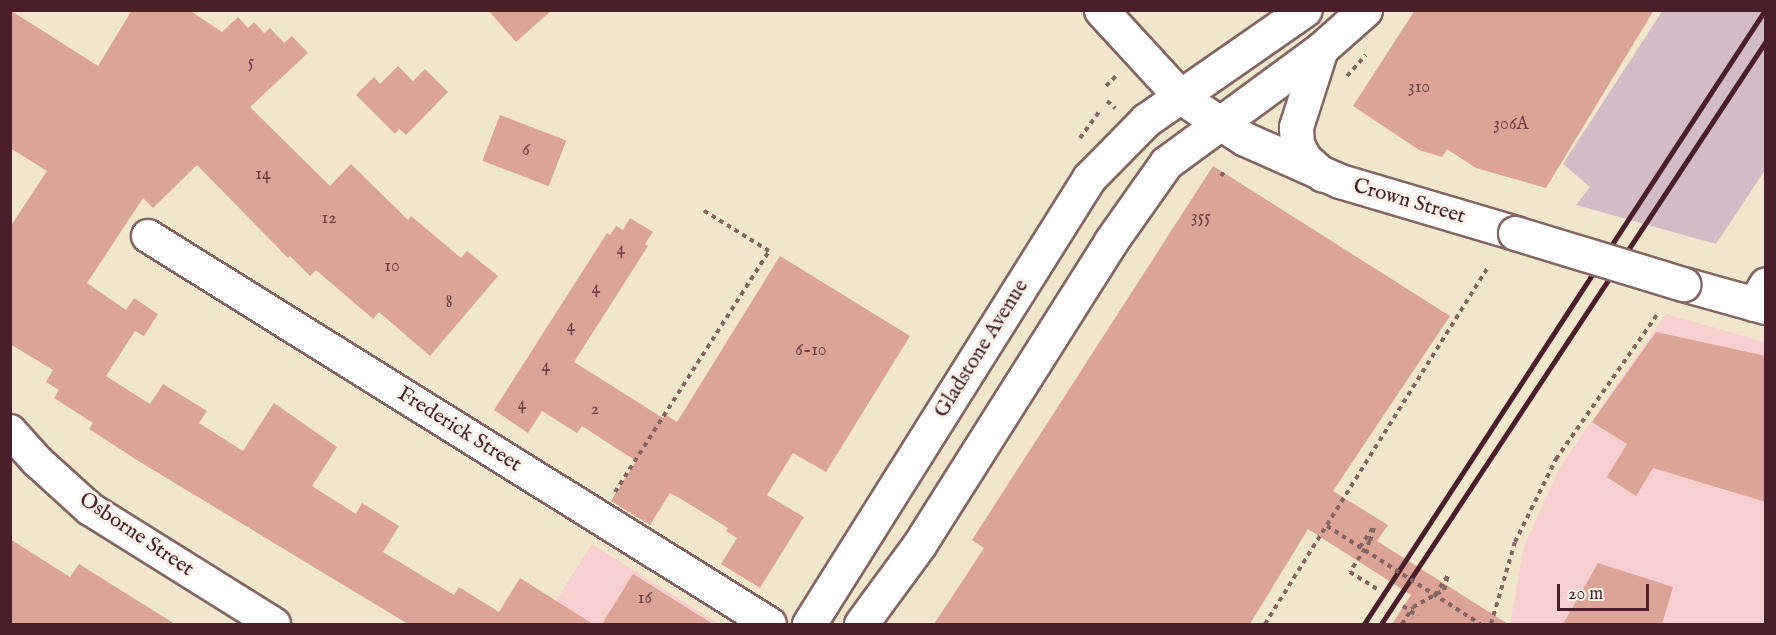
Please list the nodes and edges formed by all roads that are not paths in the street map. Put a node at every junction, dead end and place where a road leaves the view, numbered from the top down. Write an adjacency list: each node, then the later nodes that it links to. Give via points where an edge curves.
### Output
1 (1101, 10): 5 (main road, Crown Street)
2 (1304, 10): 5 (main road, Gladstone Avenue)
3 (1365, 10): 4 (main road)
4 (1321, 49): 6 (main road); 7 (main road, via 1296,127 1297,144 1304,158)
5 (1182, 98): 6 (main road, Crown Street); 13 (main road, Gladstone Avenue, via 1131,132 1089,178)
6 (1218, 125): 7 (main road, Crown Street); 14 (main road, via 1166,164 1141,194 918,545)
7 (1323, 175): 9 (main road, Crown Street, bridge, via 1683,284)
8 (148, 236): 12 (street, Frederick Street)
9 (1762, 299)
10 (10, 431): 11 (street, Osborne Street, via 90,509)
11 (274, 624)
12 (770, 624)
13 (809, 624)
14 (861, 624)

